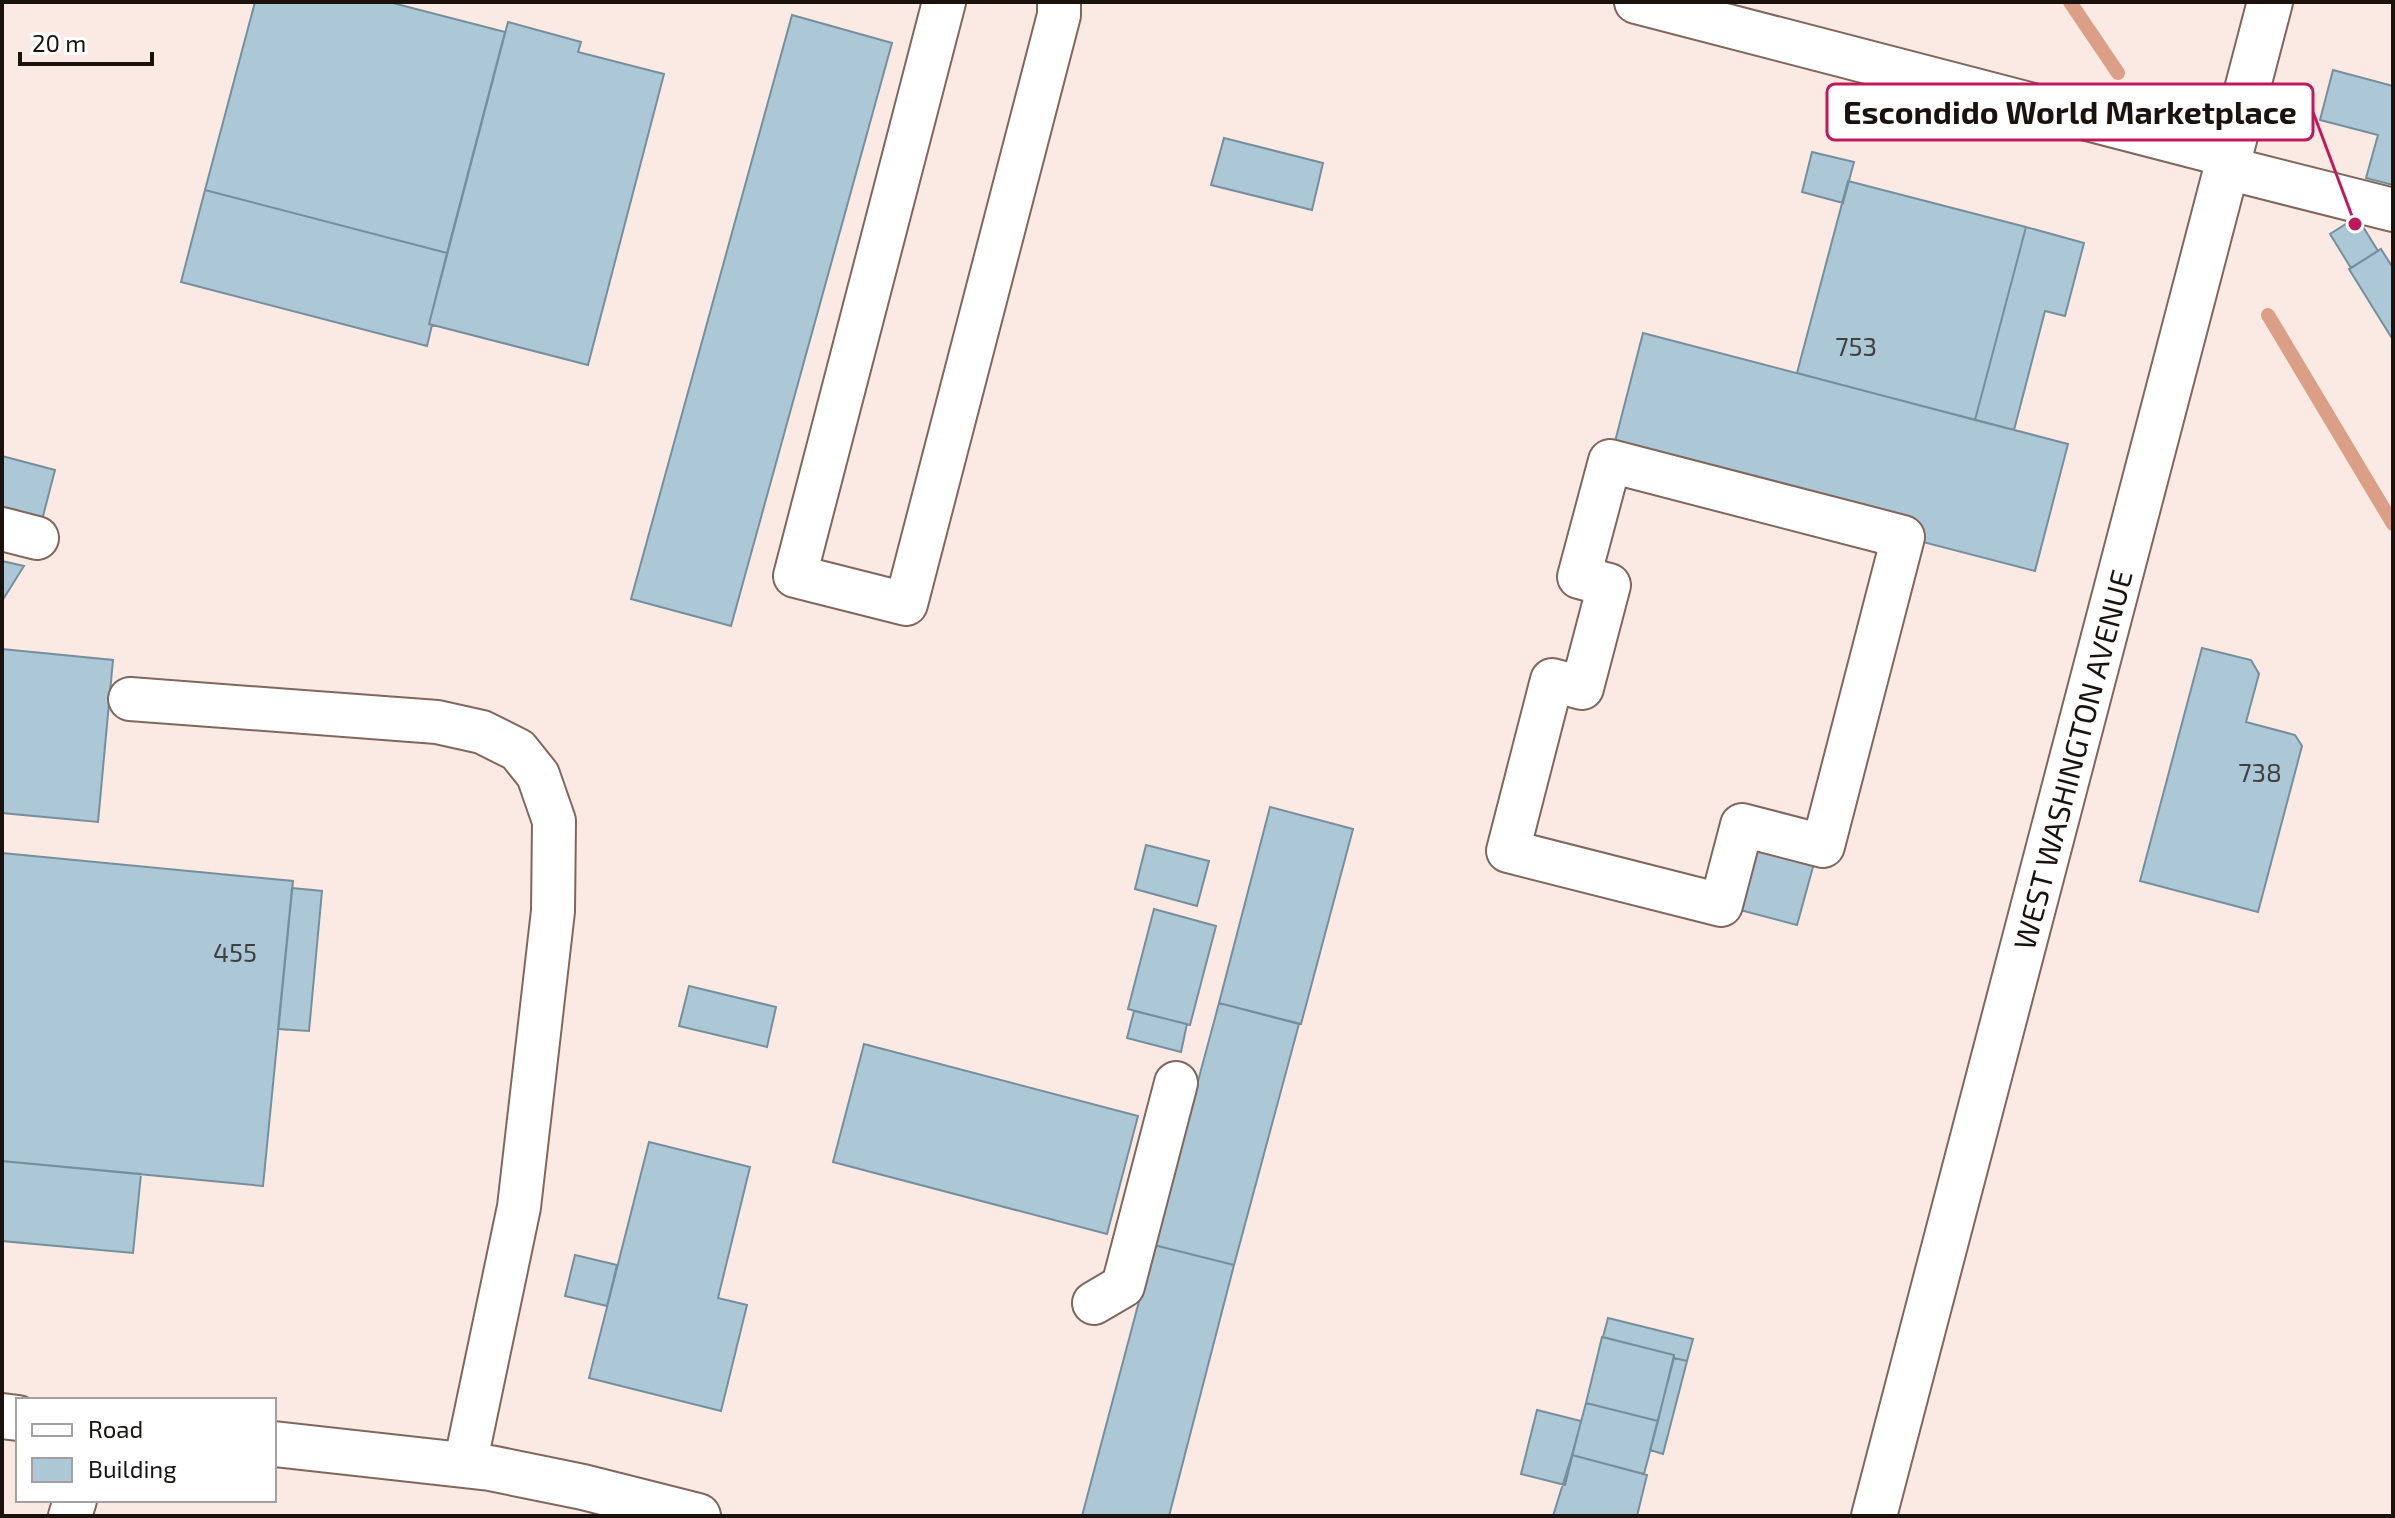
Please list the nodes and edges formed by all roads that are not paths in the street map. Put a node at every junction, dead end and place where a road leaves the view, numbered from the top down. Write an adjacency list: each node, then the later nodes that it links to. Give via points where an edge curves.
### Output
1 (944, 2): 2 (street, via 795,576 906,604)
2 (1059, 2)
3 (1636, 2): 5 (street)
4 (2270, 2): 5 (main road, WEST WASHINGTON AVENUE)
5 (2228, 162): 6 (street); 14 (main road, WEST WASHINGTON AVENUE)
6 (2393, 210)
7 (1903, 537): 7 (street, via 1823,846 1742,825 1721,905 1508,851 1552,680 1582,688 1609,585 1579,577 1610,461)
8 (130, 699): 12 (street, via 437,722 482,732 518,750 538,775 554,821 553,911 519,1207)
9 (1176, 1083): 10 (street, via 1123,1286)
10 (1094, 1303)
11 (276, 1444): 12 (main road)
12 (465, 1465): 13 (main road)
13 (698, 1516)
14 (1874, 1516)

